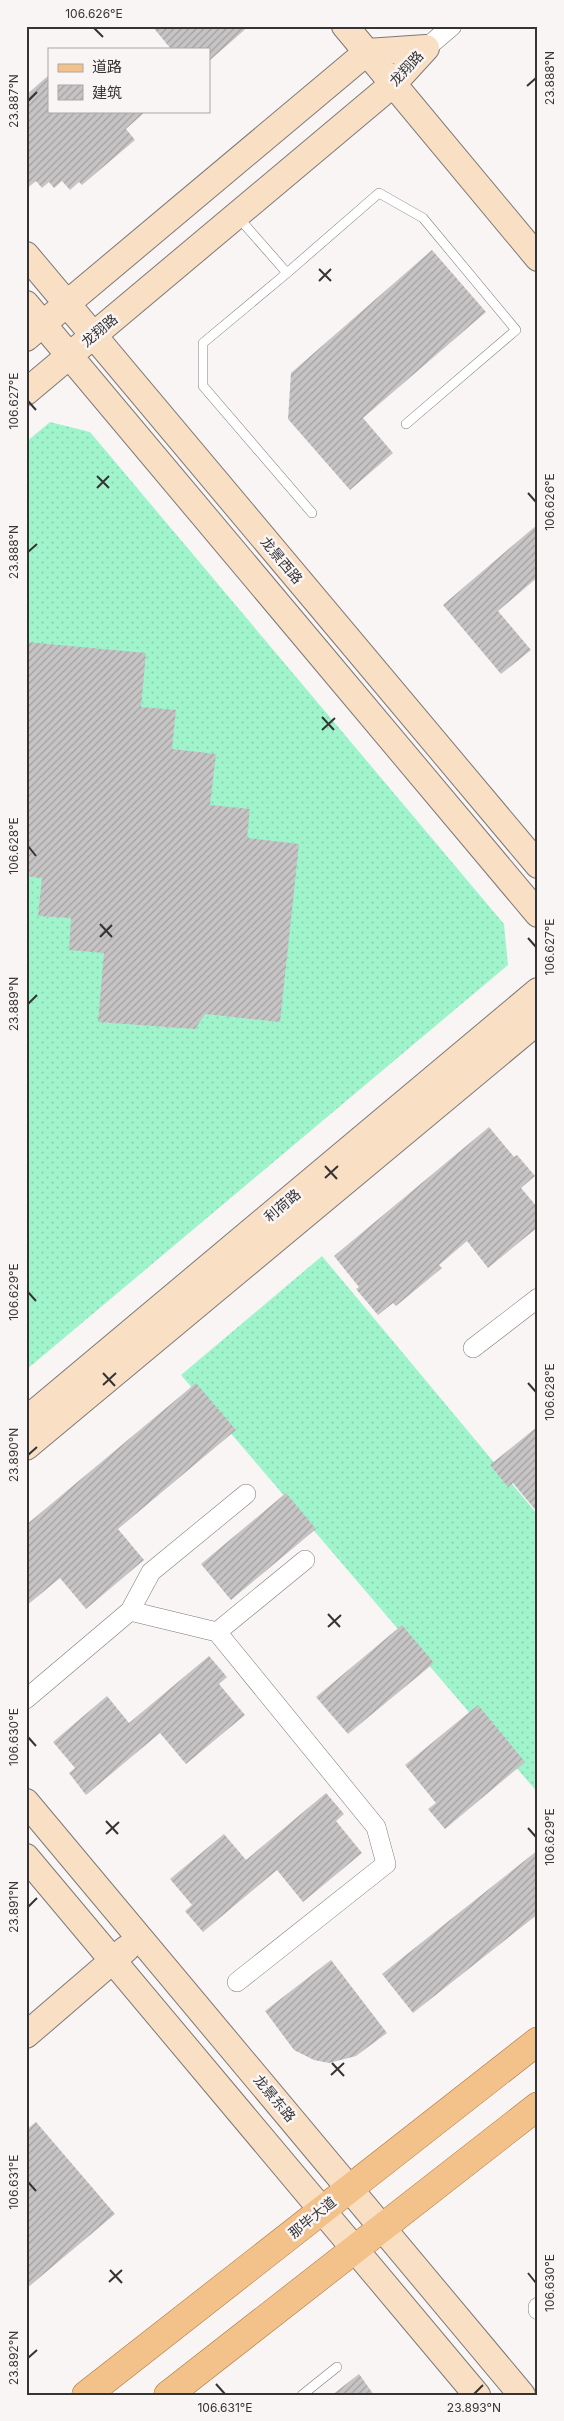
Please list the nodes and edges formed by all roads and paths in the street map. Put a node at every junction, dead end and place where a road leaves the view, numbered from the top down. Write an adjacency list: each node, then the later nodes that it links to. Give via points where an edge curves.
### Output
1 (345, 26): 4 (main road)
2 (452, 26): 3 (street)
3 (426, 48): 4 (main road, 龙翔路); 5 (main road, 龙翔路)
4 (367, 52): 5 (main road); 11 (main road)
5 (393, 84): 6 (main road, 龙翔路); 8 (main road)
6 (236, 215): 9 (lane); 13 (main road, 龙翔路)
7 (26, 255): 11 (main road, 龙景西路)
8 (538, 258)
9 (288, 274): 16 (lane, via 379,193 423,218 516,330); 17 (lane, via 203,343 203,386)
10 (26, 304): 12 (main road)
11 (67, 304): 12 (main road); 13 (main road, 龙景西路)
12 (35, 331): 14 (main road)
13 (93, 335): 14 (main road, 龙翔路); 18 (main road, 龙景西路)
14 (69, 356): 15 (main road, 龙翔路); 19 (main road)
15 (26, 392)
16 (406, 424)
17 (312, 513)
18 (538, 865)
19 (538, 914)
20 (538, 991): 24 (main road, 利荷路)
21 (538, 1020): 25 (main road, 利荷路)
22 (538, 1298): 23 (street)
23 (473, 1348)
24 (26, 1420)
25 (26, 1447)
26 (246, 1494): 28 (street, via 151,1572)
27 (305, 1560): 29 (street)
28 (130, 1611): 29 (street); 30 (street)
29 (217, 1632): 35 (street, via 376,1828 386,1864)
30 (26, 1700)
31 (26, 1802): 33 (main road, 龙景东路)
32 (26, 1857): 34 (main road)
33 (140, 1937): 34 (main road); 39 (main road, 龙景东路)
34 (113, 1960): 36 (main road); 40 (main road)
35 (237, 1982)
36 (26, 2035)
37 (538, 2041): 39 (main road, 那毕大道)
38 (538, 2106): 41 (main road)
39 (349, 2187): 40 (main road, 那毕大道); 41 (main road, 龙景东路)
40 (322, 2210): 42 (main road); 44 (main road, 那毕大道)
41 (381, 2227): 42 (main road); 48 (main road, 龙景东路)
42 (354, 2248): 45 (main road); 47 (main road)
43 (337, 2367): 46 (lane)
44 (86, 2395)
45 (168, 2395)
46 (302, 2395)
47 (477, 2395)
48 (522, 2395)

